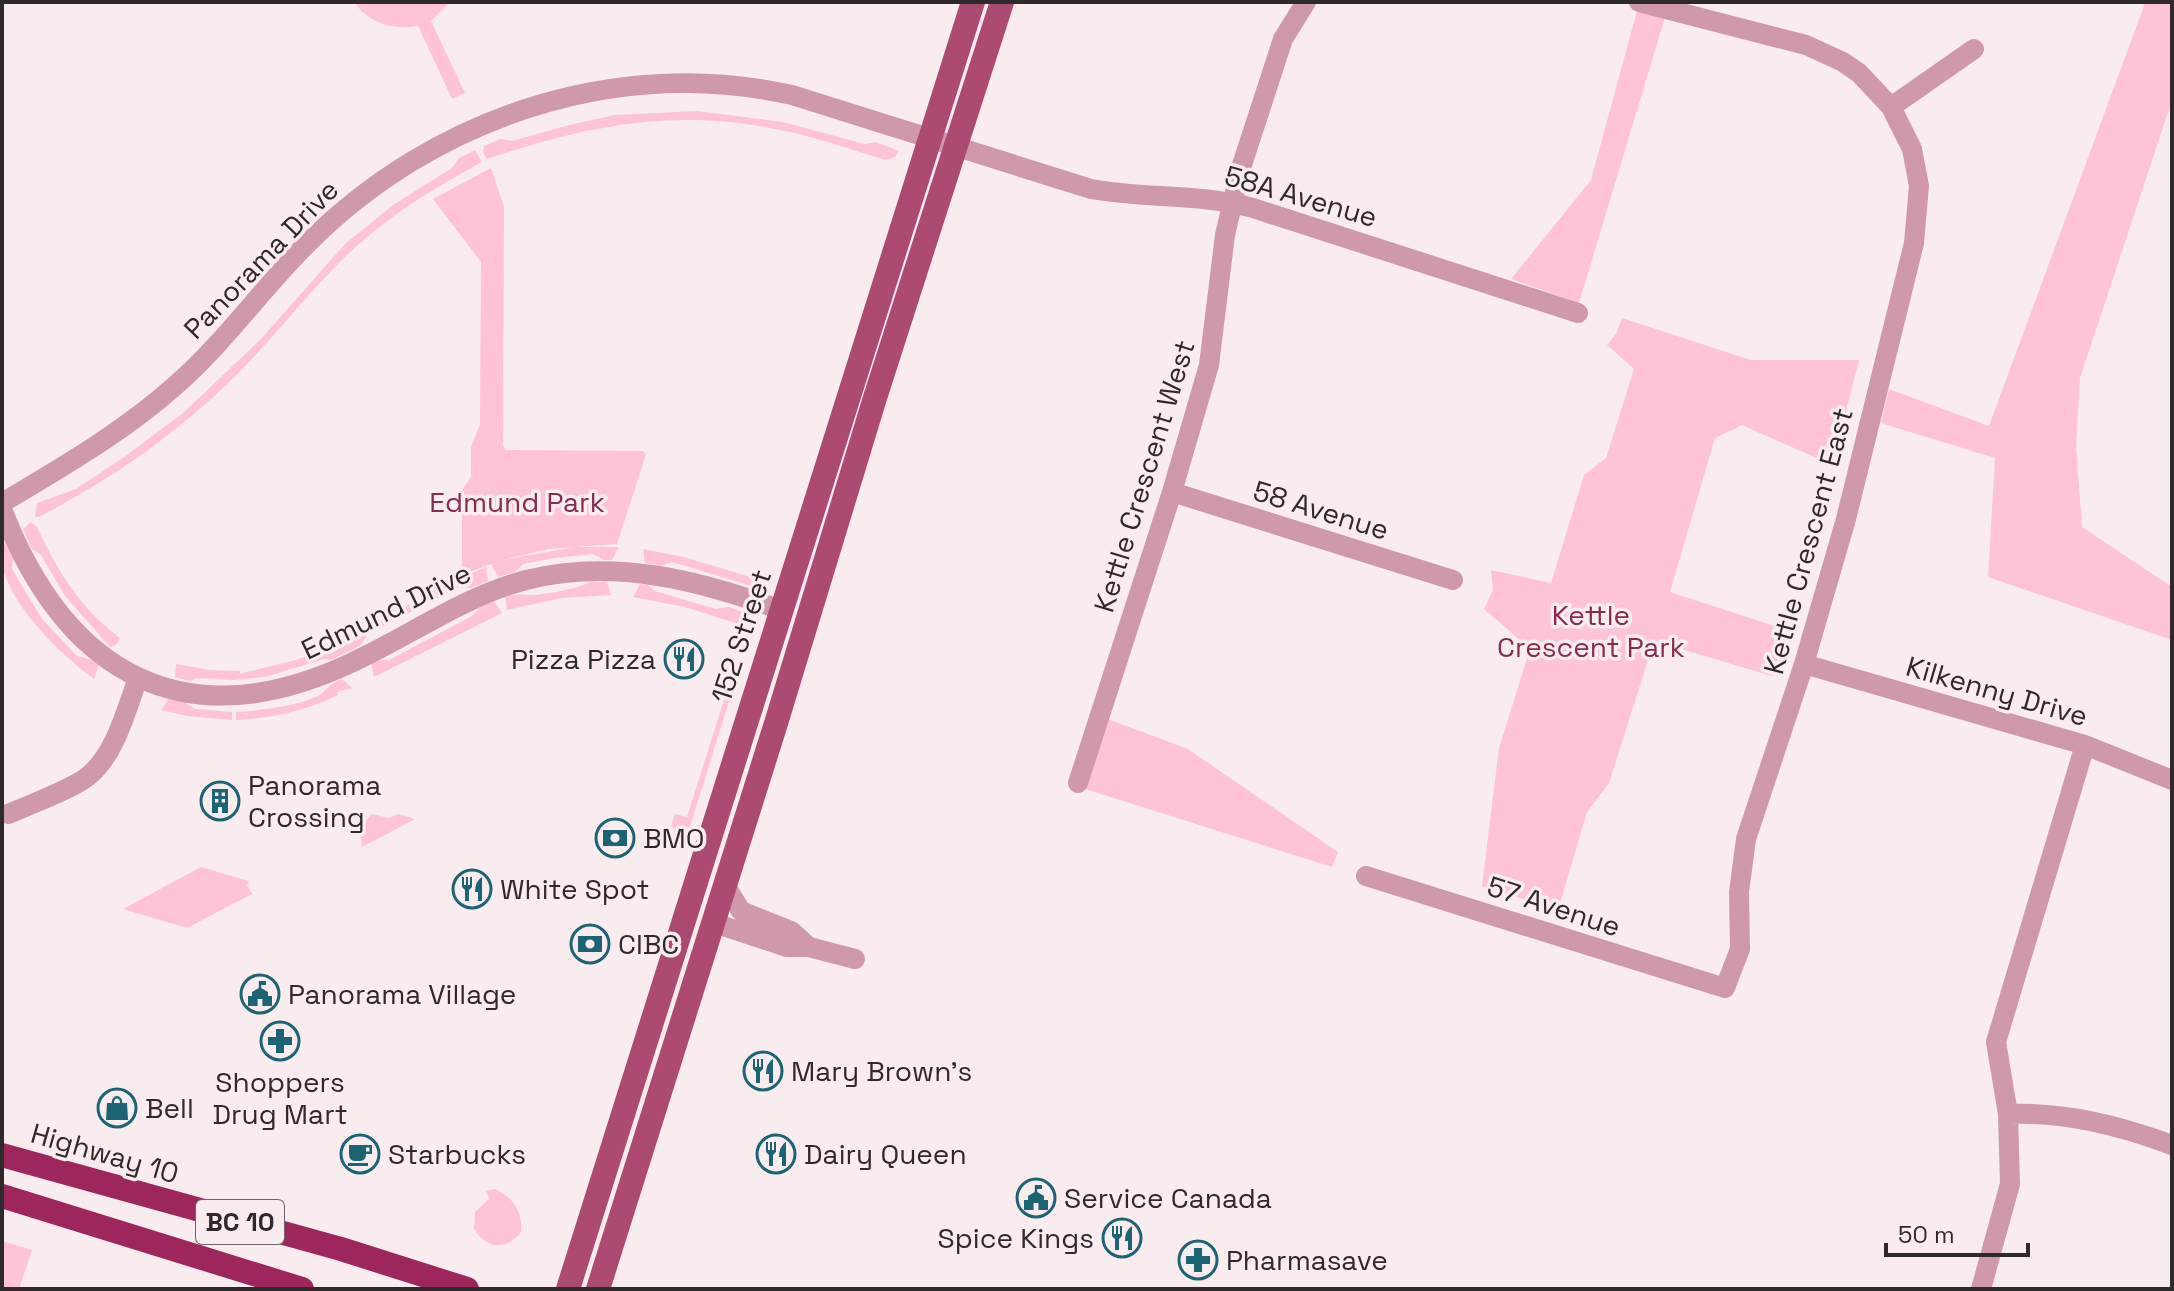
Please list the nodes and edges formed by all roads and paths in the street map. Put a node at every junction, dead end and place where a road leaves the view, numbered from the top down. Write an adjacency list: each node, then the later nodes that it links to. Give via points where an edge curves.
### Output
1 (973, 2): 7 (main road, 152 Street)
2 (1002, 2): 8 (main road, 152 Street)
3 (1306, 2): 9 (street, Kettle Crescent West, via 1274,61)
4 (1639, 2): 6 (street, Kettle Crescent East, via 1822,51 1859,73)
5 (1974, 49): 6 (street)
6 (1891, 107): 15 (street, Kettle Crescent East, via 1917,169 1917,224 1846,519)
7 (932, 138): 8 (street, Panorama Drive); 12 (street, Panorama Drive, via 792,95 706,83 641,85 565,97 471,128 410,160 351,203 306,244 216,348 176,385); 14 (main road, 152 Street)
8 (957, 147): 9 (street, 58A Avenue, via 1091,189); 16 (main road, 152 Street)
9 (1231, 201): 10 (street, 58A Avenue); 11 (street, Kettle Crescent West, via 1214,347)
10 (1578, 313)
11 (1172, 492): 13 (street, 58 Avenue); 20 (street, Kettle Crescent West)
12 (2, 506): 17 (street, Edmund Drive, via 35,577 64,622)
13 (1453, 580)
14 (781, 610): 16 (main road, via 791,618); 17 (street, Edmund Drive, via 670,576 579,571 527,580 470,599 353,663 265,693 206,695); 22 (main road, 152 Street)
15 (1804, 664): 18 (street, Kilkenny Drive); 29 (street, Kettle Crescent East, via 1746,839 1739,892 1740,949)
16 (794, 667): 24 (main road, 152 Street)
17 (138, 678): 21 (street, via 97,767 85,779)
18 (2085, 745): 19 (street, Kilkenny Drive); 31 (street, via 1996,1042)
19 (2172, 780)
20 (1078, 783)
21 (8, 814)
22 (710, 837): 25 (main road, 152 Street); 26 (main road, via 717,860 706,906)
23 (1366, 876): 29 (street, 57 Avenue)
24 (725, 885): 26 (main road, 152 Street); 27 (street, via 741,911 791,931)
25 (687, 907): 30 (main road, via 697,929 689,956); 37 (main road, 152 Street)
26 (714, 923): 27 (street, via 787,947); 30 (main road, 152 Street)
27 (809, 947): 28 (street)
28 (855, 959)
29 (1725, 988)
30 (692, 993): 38 (main road, 152 Street)
31 (2008, 1114): 32 (street, via 2069,1115); 39 (street, via 2010,1184)
32 (2172, 1145)
33 (2, 1155): 36 (highway, Highway 10 / BC 10)
34 (2, 1196): 35 (highway, BC 10)
35 (302, 1289)
36 (467, 1289)
37 (568, 1289)
38 (598, 1289)
39 (1981, 1289)

